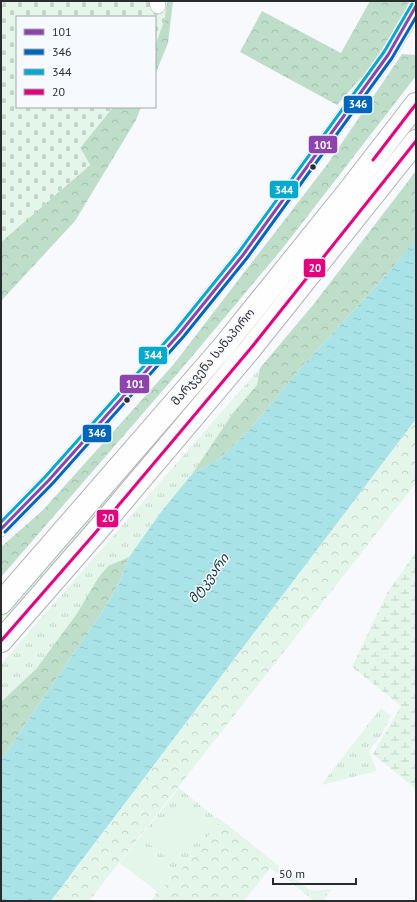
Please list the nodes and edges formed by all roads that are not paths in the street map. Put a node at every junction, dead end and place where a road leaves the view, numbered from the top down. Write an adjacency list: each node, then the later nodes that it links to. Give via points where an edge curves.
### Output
1 (416, 6): 4 (street, via 388,55 244,255 146,373)
2 (416, 104): 5 (highway, მარჯვენა სანაპირო, via 224,346)
3 (416, 141): 6 (highway, მარჯვენა სანაპირო, via 250,348)
4 (1, 529)
5 (1, 603)
6 (1, 641)

